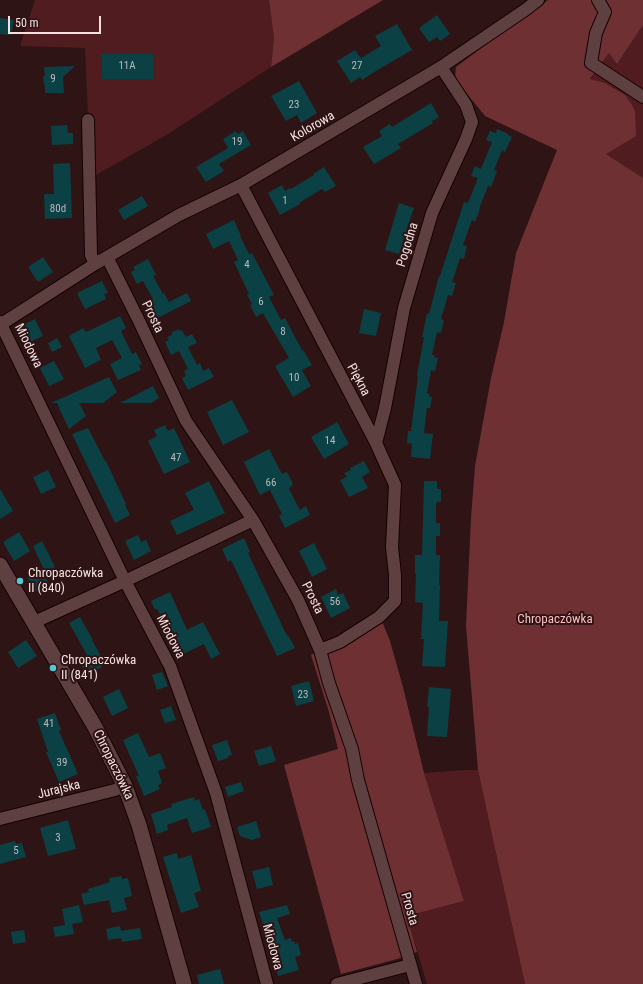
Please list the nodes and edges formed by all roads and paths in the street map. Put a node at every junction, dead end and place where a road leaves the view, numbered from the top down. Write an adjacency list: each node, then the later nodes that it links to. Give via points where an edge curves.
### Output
1 (538, 0): 3 (street, Kolorowa)
2 (598, 0): 4 (street, via 605,12 596,33 591,62)
3 (440, 67): 6 (street, Kolorowa); 10 (street, Pogodna, via 466,105 472,122 432,213 408,293)
4 (643, 98)
5 (88, 120): 8 (street, via 92,255)
6 (241, 185): 7 (street, Kolorowa, via 179,215); 10 (street, Piękna)
7 (107, 258): 8 (street, Kolorowa); 11 (street, Prosta, via 186,421)
8 (95, 264): 9 (street, Kolorowa)
9 (1, 324): 13 (street, Miodowa)
10 (376, 443): 15 (street, Piękna, via 395,485 392,547 395,601 379,617 340,642)
11 (253, 520): 13 (street); 15 (street, Prosta, via 298,600)
12 (0, 565): 14 (street, Chropaczówka)
13 (125, 581): 14 (street); 20 (street, Miodowa, via 170,666 216,793)
14 (34, 623): 16 (street, Chropaczówka, via 95,728)
15 (320, 650): 18 (street, Prosta, via 352,749 358,780)
16 (125, 786): 17 (street, Jurajska); 19 (street, Chropaczówka, via 139,825)
17 (0, 819)
18 (410, 965): 21 (street); 22 (street, Prosta)
19 (184, 984)
20 (267, 984)
21 (337, 984)
22 (416, 984)

